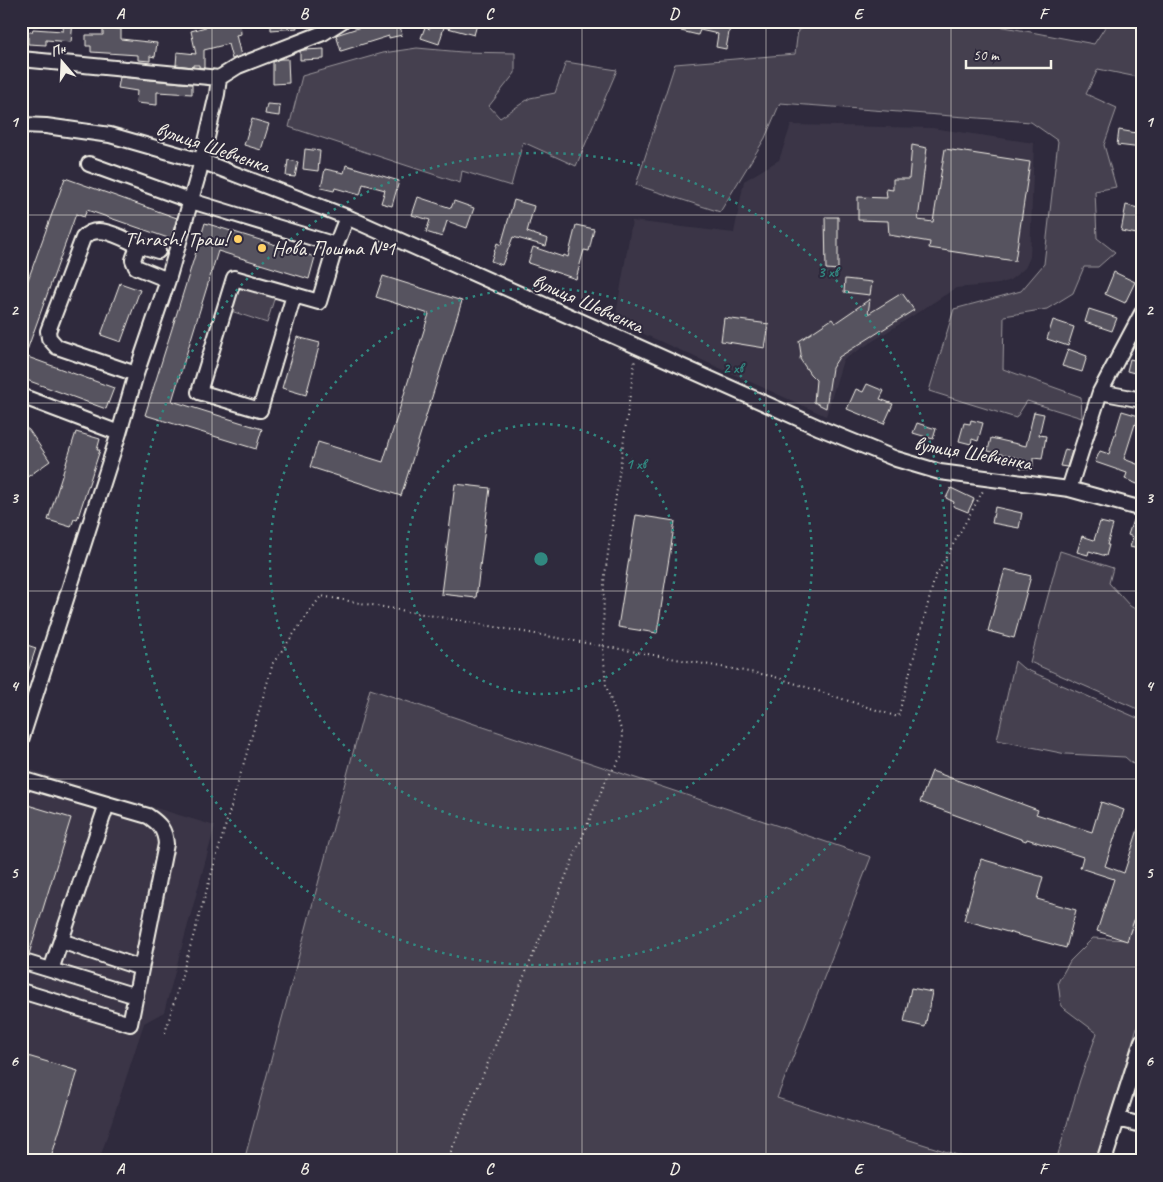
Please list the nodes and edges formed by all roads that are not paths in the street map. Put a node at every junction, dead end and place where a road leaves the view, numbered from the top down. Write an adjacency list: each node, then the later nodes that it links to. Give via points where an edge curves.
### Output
1 (342, 21): 3 (street, via 323,33 238,66)
2 (21, 59): 3 (street)
3 (219, 78): 5 (street)
4 (21, 125): 5 (street, вулиця Шевченка, via 110,135)
5 (201, 161): 7 (street); 8 (street, вулиця Шевченка)
6 (89, 164): 7 (street)
7 (191, 201): 10 (street); 12 (street)
8 (347, 217): 10 (street); 20 (street, вулиця Шевченка, via 896,459 940,472)
9 (138, 245): 11 (street); 12 (street, via 133,260 136,267); 15 (street, via 99,230 87,233 48,331 49,338 57,347)
10 (336, 245): 13 (street, via 319,302)
11 (158, 251)
12 (168, 280): 15 (street)
13 (294, 295): 13 (street, via 234,278 198,392 260,410)
14 (1142, 313): 16 (street)
15 (136, 374): 19 (street)
16 (1100, 392): 18 (street); 20 (street)
17 (21, 396): 19 (street)
18 (1142, 400)
19 (119, 433): 22 (street)
20 (1069, 489): 21 (street, вулиця Шевченка)
21 (1142, 509)
22 (25, 716): 23 (street)
23 (21, 740)
24 (21, 779): 25 (street)
25 (107, 804): 26 (street); 28 (street, via 148,816 158,822 165,833 166,844)
26 (60, 942): 28 (street); 29 (street)
27 (21, 961): 29 (street)
28 (141, 968): 31 (street)
29 (51, 970): 31 (street)
30 (21, 990): 31 (street, via 130,1024)
31 (136, 996)
32 (1142, 1041): 33 (street)
33 (1118, 1118): 34 (street); 35 (street)
34 (1142, 1125)
35 (1104, 1161)

